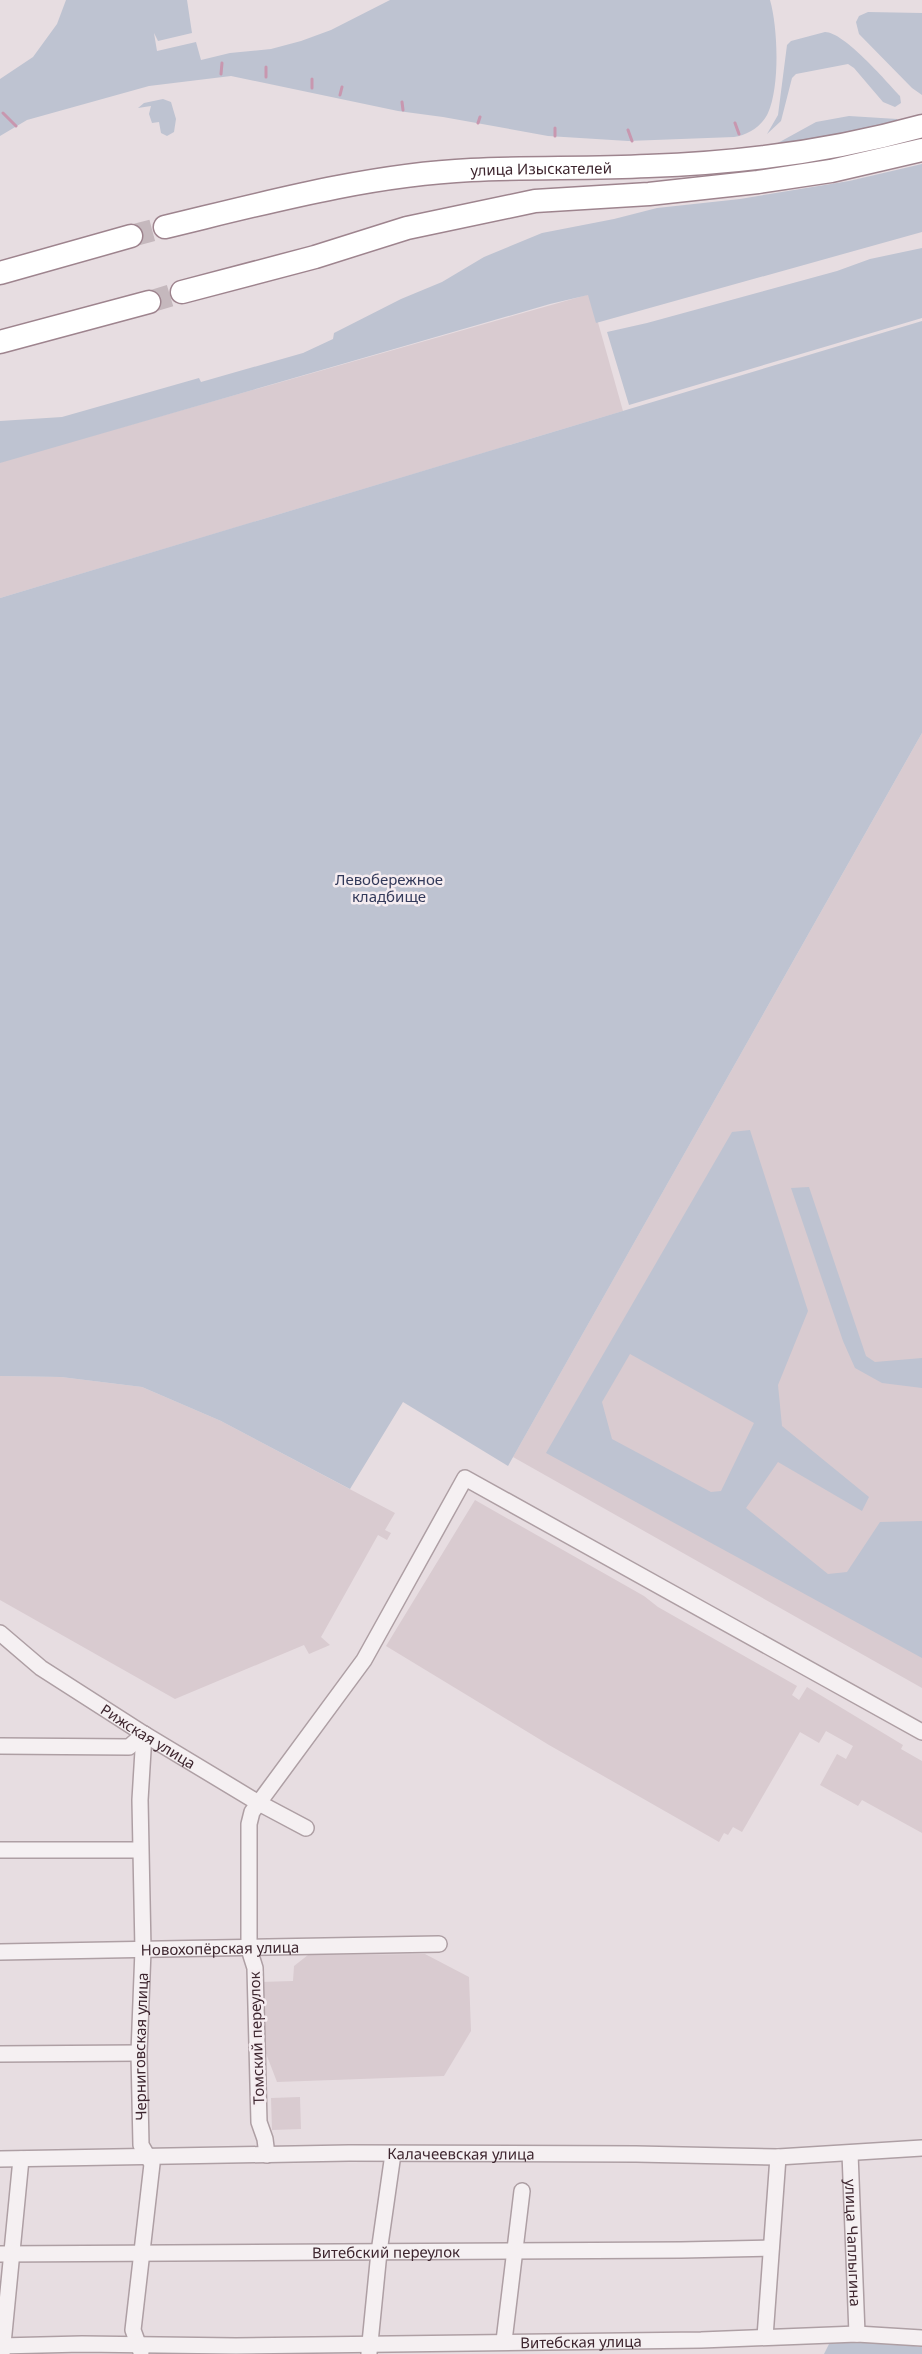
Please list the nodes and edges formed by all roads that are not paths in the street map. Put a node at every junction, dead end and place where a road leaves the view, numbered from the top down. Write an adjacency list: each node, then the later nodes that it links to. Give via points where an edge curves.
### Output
1 (922, 126): 3 (highway, улица Изыскателей, via 830,147 754,159 648,166 471,170 386,179)
2 (922, 150): 6 (highway, улица Изыскателей, via 841,169 758,182 649,194 535,201 407,228)
3 (165, 227)
4 (131, 236): 5 (highway)
5 (0, 273)
6 (182, 292)
7 (148, 302): 8 (highway)
8 (0, 342)
9 (4, 1639): 11 (street, Рижская улица, via 41,1668)
10 (922, 1732): 13 (street, via 465,1478 364,1660 272,1787)
11 (144, 1734): 12 (street, via 129,1747); 13 (street, Рижская улица); 16 (street, Черниговская улица)
12 (0, 1746)
13 (257, 1802): 14 (street, Рижская улица); 18 (street, Томский переулок, via 249,1824)
14 (306, 1828)
15 (0, 1850): 16 (street)
16 (140, 1850): 19 (street, Черниговская улица)
17 (439, 1944): 18 (street, Новохопёрская улица)
18 (249, 1949): 19 (street, Новохопёрская улица); 26 (street, Томский переулок, via 255,1968 259,2122 266,2139)
19 (143, 1950): 20 (street, Новохопёрская улица); 21 (street, Черниговская улица)
20 (0, 1952)
21 (139, 2053): 22 (street); 27 (street, Черниговская улица, via 141,2145)
22 (0, 2054)
23 (922, 2148): 24 (street, Калачеевская улица)
24 (850, 2153): 28 (street, Калачеевская улица); 37 (street, улица Чаплыгина)
25 (393, 2154): 26 (street, Калачеевская улица); 28 (street, Калачеевская улица); 34 (street)
26 (267, 2155): 27 (street, Калачеевская улица)
27 (147, 2156): 30 (street, Калачеевская улица); 36 (street, Черниговская улица, via 152,2164)
28 (778, 2157): 32 (street)
29 (0, 2159): 30 (street, Калачеевская улица)
30 (21, 2159): 35 (street)
31 (522, 2190): 33 (street)
32 (771, 2248): 33 (street, Витебский переулок); 38 (street)
33 (514, 2251): 34 (street, Витебский переулок); 40 (street)
34 (379, 2252): 36 (street, Витебский переулок); 44 (street)
35 (5, 2254): 36 (street, Витебский переулок); 42 (street)
36 (143, 2254): 43 (street, Черниговская улица, via 133,2330)
37 (857, 2334): 38 (street, Витебская улица); 39 (street, Витебская улица)
38 (765, 2337): 41 (street, Витебская улица)
39 (922, 2338)
40 (504, 2341): 41 (street, Витебская улица); 44 (street, Витебская улица)
41 (702, 2347)
42 (1, 2349): 43 (street, Витебская улица)
43 (140, 2349): 44 (street, Витебская улица)
44 (369, 2349)

